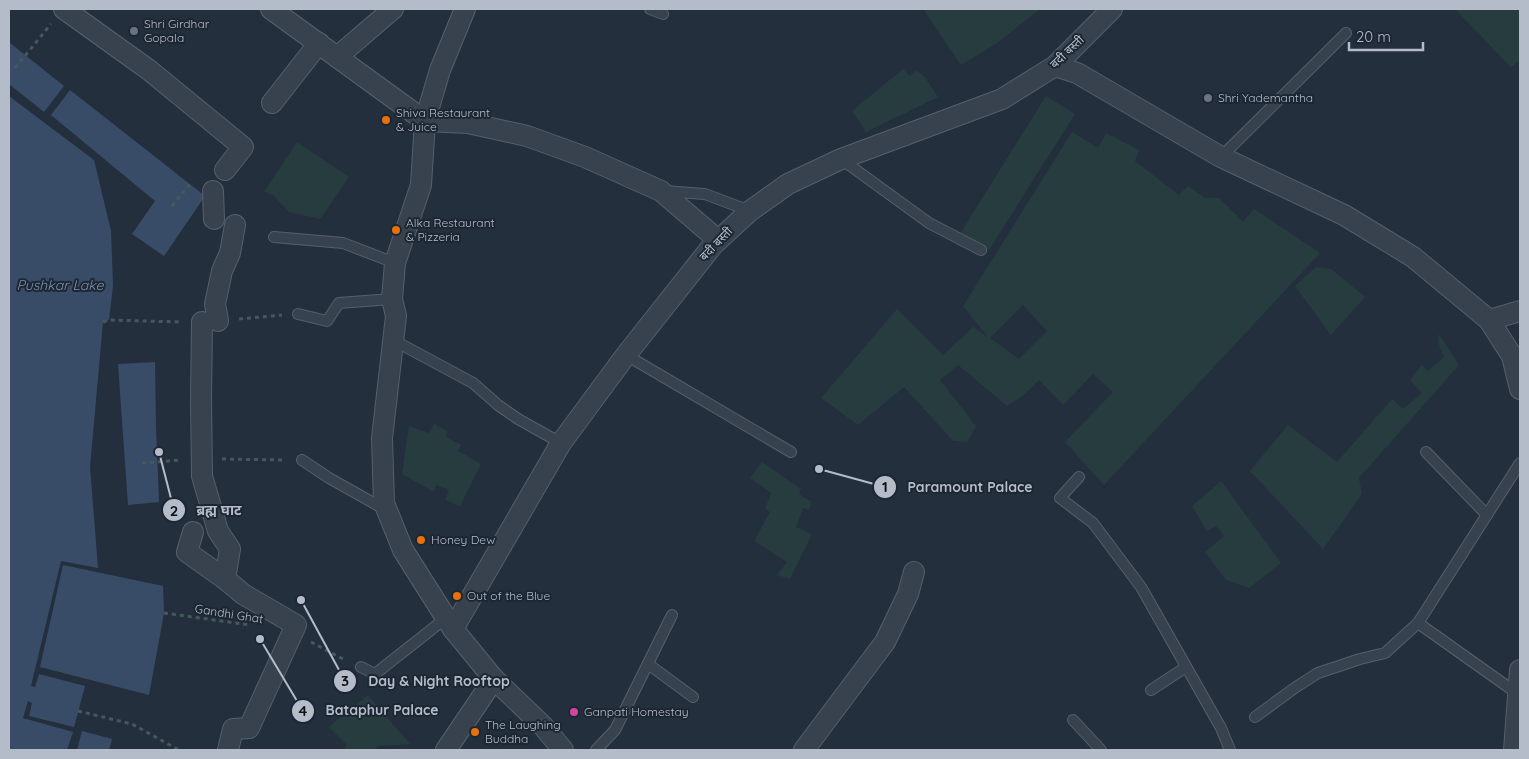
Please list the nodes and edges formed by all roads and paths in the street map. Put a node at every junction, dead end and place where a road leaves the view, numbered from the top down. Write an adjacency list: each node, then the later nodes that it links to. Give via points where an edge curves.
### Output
1 (271, 9): 9 (street)
2 (393, 9): 10 (street)
3 (465, 9): 14 (street, via 440,70)
4 (650, 9): 6 (lane)
5 (1112, 9): 11 (street, बदी बस्ती)
6 (663, 14)
7 (58, 16): 12 (path); 17 (street, via 149,70 243,146)
8 (1346, 33): 15 (lane)
9 (319, 43): 10 (street); 13 (street)
10 (337, 57): 14 (street)
11 (1055, 66): 15 (street, via 1077,73); 16 (street, बदी बस्ती, via 1002,99)
12 (15, 68)
13 (272, 103)
14 (425, 121): 19 (street, via 468,123 527,136 585,157); 26 (street, via 421,186)
15 (1221, 157): 30 (street, via 1344,215 1413,257)
16 (841, 159): 20 (street, बदी बस्ती, via 788,184); 25 (lane, via 929,223)
17 (225, 170)
18 (213, 191): 21 (street)
19 (661, 191): 20 (lane, via 705,194); 24 (street)
20 (750, 211): 24 (street, बदी बस्ती)
21 (214, 219)
22 (235, 225): 44 (street, via 210,322 201,398 202,476 218,531 230,549)
23 (274, 237): 26 (lane, via 343,243)
24 (718, 240): 32 (street, बदी बस्ती)
25 (980, 250)
26 (395, 264): 27 (street)
27 (392, 298): 29 (lane, via 339,303 327,321); 31 (street, via 396,316)
28 (1520, 311): 30 (street)
29 (298, 314)
30 (1488, 320): 33 (street, via 1512,356)
31 (393, 340): 34 (lane, via 473,383 518,419); 40 (street, via 382,438 384,503)
32 (626, 355): 34 (street, बदी बस्ती); 35 (lane)
33 (1520, 389)
34 (561, 443): 47 (street, बदी बस्ती)
35 (792, 452)
36 (1426, 452): 41 (lane)
37 (302, 460): 40 (lane)
38 (1520, 464): 41 (lane)
39 (1079, 477): 53 (lane, via 1060,498 1093,523 1141,588)
40 (387, 510): 47 (street, via 403,550)
41 (1487, 515): 48 (lane)
42 (193, 532): 44 (street, via 187,552)
43 (914, 572): 67 (street, via 908,594 885,642)
44 (225, 579): 50 (street, via 243,594 296,625)
45 (164, 613): 49 (path, Gandhi Ghat)
46 (672, 615): 51 (lane)
47 (449, 623): 52 (lane, via 375,674); 55 (street)
48 (1418, 623): 57 (lane); 60 (lane, via 1385,653 1318,673)
49 (254, 626)
50 (292, 633): 52 (path); 63 (street, via 249,728 233,729)
51 (648, 664): 58 (lane); 66 (lane, via 615,730)
52 (361, 667)
53 (1186, 667): 56 (lane); 69 (lane)
54 (1520, 670): 57 (street)
55 (494, 679): 64 (street); 65 (street)
56 (1151, 690)
57 (1518, 694): 70 (street)
58 (693, 697)
59 (78, 711): 62 (path, via 132,724)
60 (1254, 717)
61 (1073, 720): 68 (lane)
62 (179, 750)
63 (228, 750)
64 (446, 750)
65 (563, 750)
66 (596, 750)
67 (804, 750)
68 (1101, 750)
69 (1230, 750)
70 (1514, 750)

